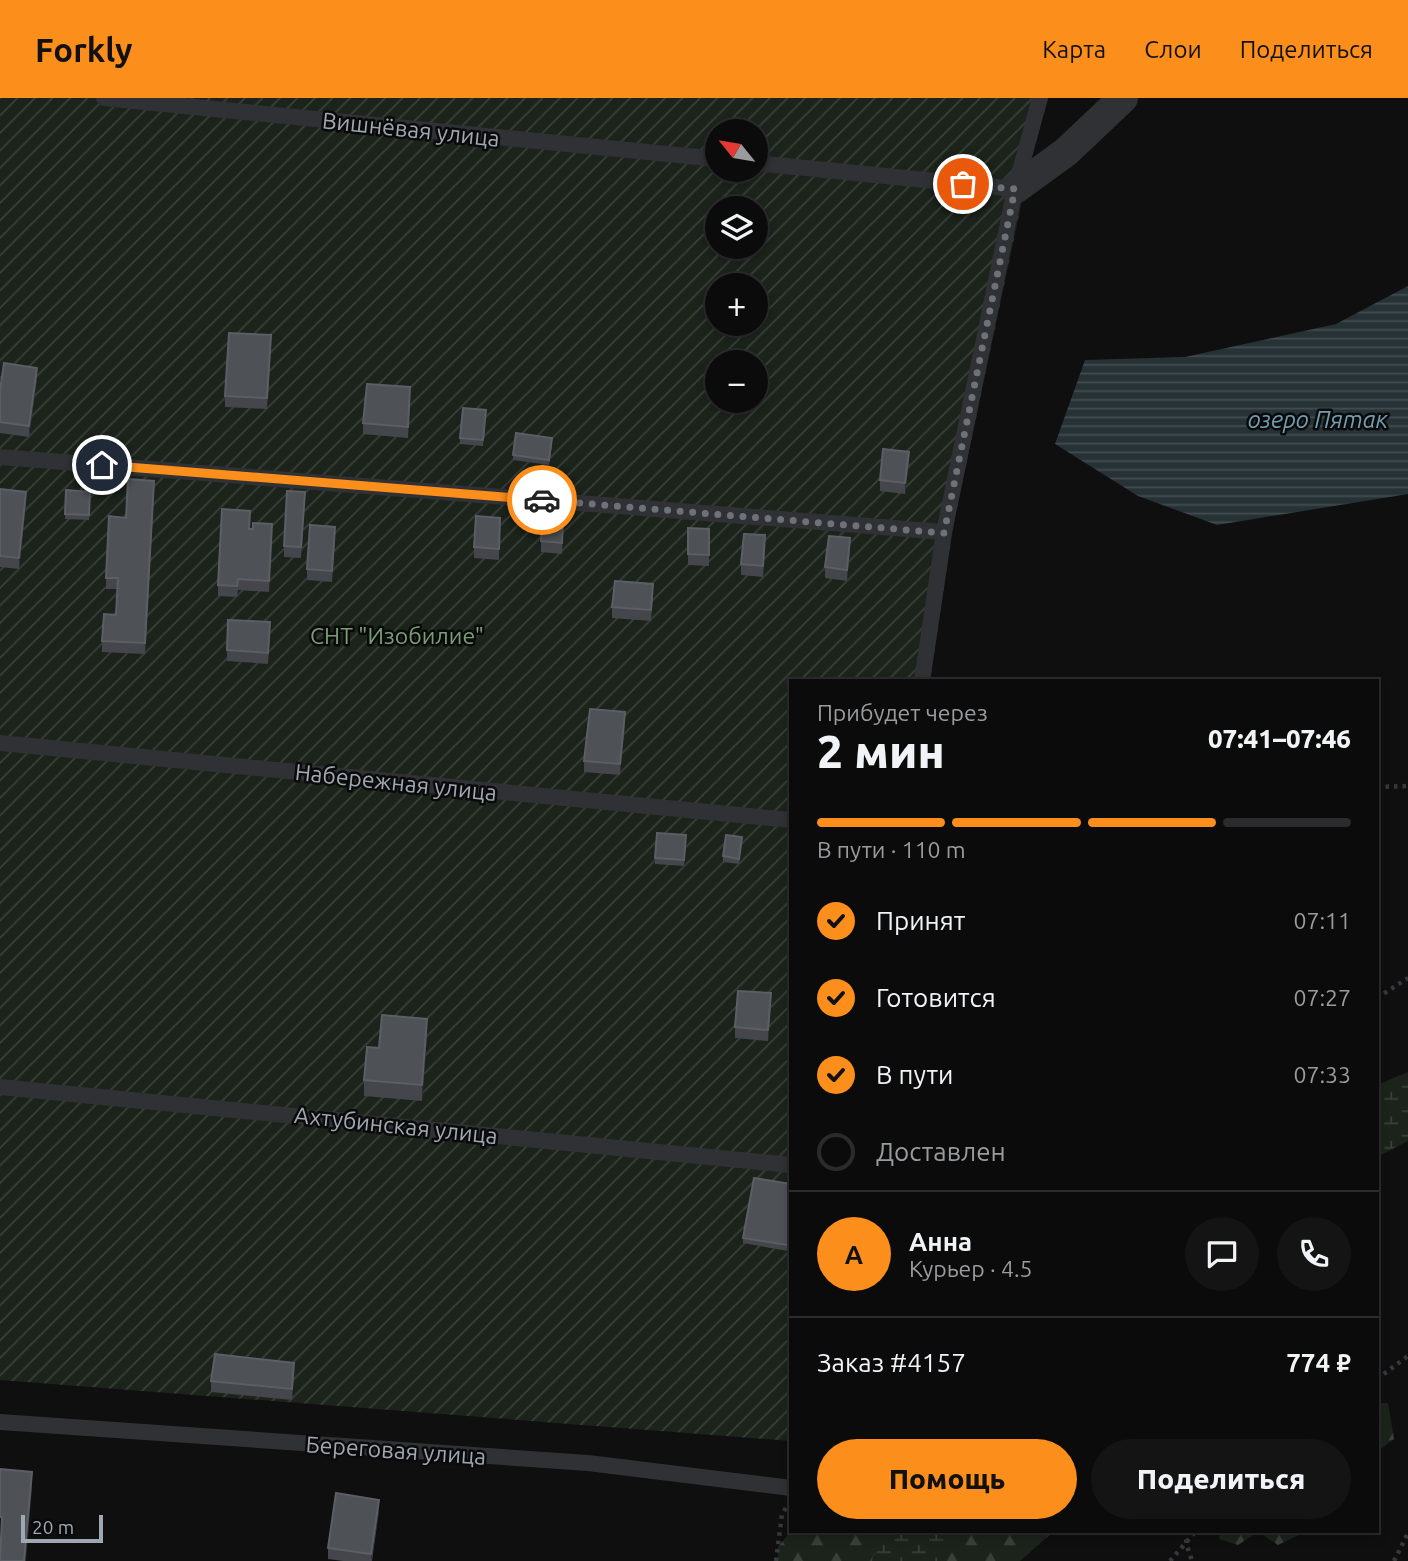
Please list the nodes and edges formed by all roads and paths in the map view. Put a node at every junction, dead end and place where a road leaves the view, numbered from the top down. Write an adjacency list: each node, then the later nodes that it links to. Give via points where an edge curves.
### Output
1 (104, 98): 4 (lane, Вишнёвая улица)
2 (1040, 98): 6 (lane)
3 (1123, 98): 6 (street, via 1066,152)
4 (705, 158)
5 (768, 164): 6 (lane)
6 (1015, 189): 8 (lane)
7 (0, 457): 8 (lane)
8 (944, 533): 9 (lane)
9 (922, 679)
10 (0, 743): 13 (lane, Набережная улица)
11 (1408, 786): 12 (path)
12 (1379, 787)
13 (789, 820)
14 (1408, 978): 15 (path)
15 (1379, 997)
16 (0, 1087): 17 (lane, Ахтубинская улица)
17 (789, 1165)
18 (1408, 1357): 19 (path)
19 (1379, 1377)
20 (0, 1422): 21 (lane, Береговая улица, via 588,1463)
21 (789, 1488)
22 (789, 1505): 27 (path, via 782,1514)
23 (1187, 1533): 26 (path)
24 (1194, 1533): 26 (path)
25 (1408, 1533): 30 (path)
26 (1186, 1542): 28 (path); 29 (path)
27 (776, 1561)
28 (1170, 1561)
29 (1192, 1561)
30 (1394, 1561)

